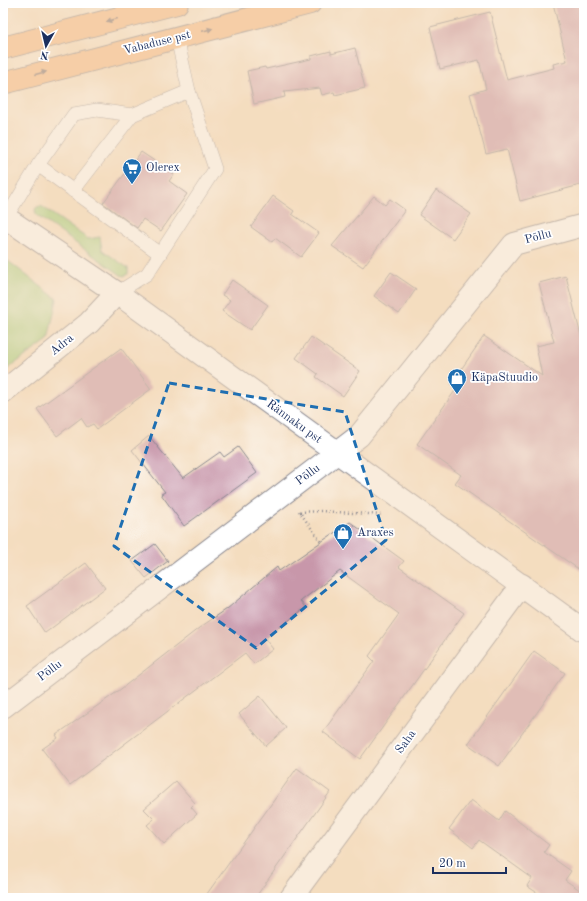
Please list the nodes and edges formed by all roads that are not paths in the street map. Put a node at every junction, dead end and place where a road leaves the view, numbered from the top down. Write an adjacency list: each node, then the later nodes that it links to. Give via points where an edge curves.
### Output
1 (177, 3): 4 (highway, one-way to 4)
2 (310, 3): 3 (highway, Vabaduse pst, one-way to 2)
3 (177, 38): 5 (highway, Vabaduse pst, one-way to 3); 6 (lane)
4 (3, 48)
5 (3, 83)
6 (189, 91): 7 (lane); 12 (lane, via 215,169)
7 (132, 115): 8 (lane, via 97,110 74,114); 9 (lane)
8 (38, 165): 9 (lane); 10 (lane)
9 (73, 191): 12 (lane)
10 (5, 217): 13 (street, Rännaku pst)
11 (584, 225): 15 (street, Põllu, via 514,244 358,436)
12 (160, 254): 13 (lane, via 147,274)
13 (117, 293): 14 (street, Adra, via 90,323); 15 (street, Rännaku pst)
14 (3, 392)
15 (337, 453): 16 (street, Rännaku pst); 18 (street, Põllu)
16 (522, 585): 17 (street, Rännaku pst); 19 (street, Saha)
17 (584, 631)
18 (3, 707)
19 (291, 898)

